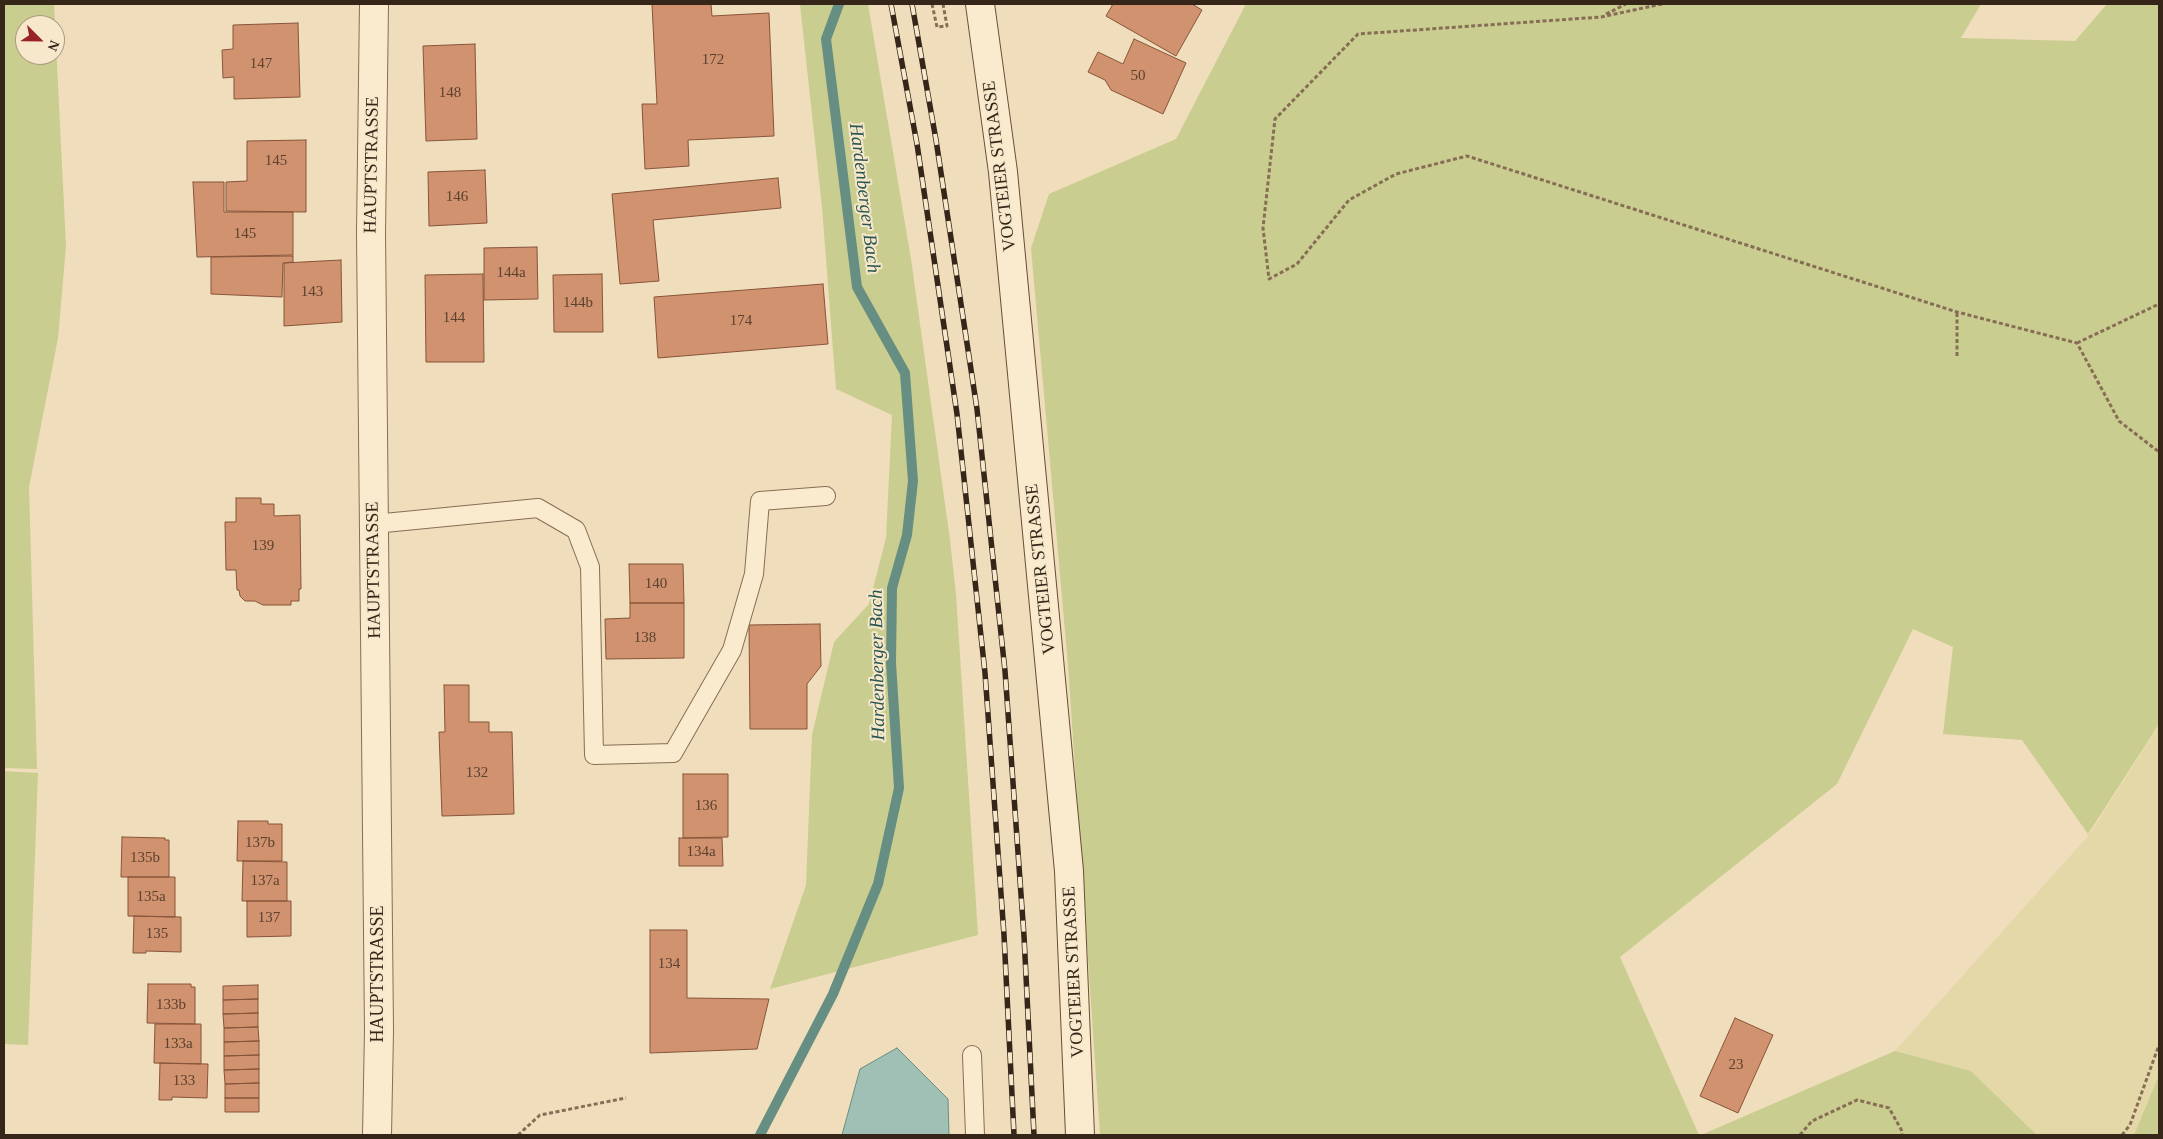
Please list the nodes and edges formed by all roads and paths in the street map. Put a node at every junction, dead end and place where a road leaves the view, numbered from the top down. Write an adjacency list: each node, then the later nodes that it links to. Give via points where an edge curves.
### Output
1 (374, 4): 14 (main road, HAUPTSTRASSE, via 371,233)
2 (932, 4): 3 (path, via 937,28 947,26)
3 (943, 4)
4 (980, 4): 21 (main road, VOGTEIER STRASSE, via 1003,172 1069,871)
5 (1626, 4): 7 (path)
6 (1662, 4): 7 (path)
7 (1601, 17): 9 (path, via 1358,34 1275,118 1263,228 1269,279 1297,264 1349,200 1396,174 1467,156)
8 (2159, 304): 10 (path)
9 (1957, 312): 10 (path); 11 (path)
10 (2077, 343): 12 (path, via 2119,421)
11 (1957, 356)
12 (2159, 452)
13 (826, 496): 14 (lane, via 760,501 754,574 732,650 673,753 594,755 590,567 576,530 538,508)
14 (374, 524): 18 (main road, HAUPTSTRASSE, via 379,1022)
15 (2159, 1045): 24 (path, via 2130,1125)
16 (972, 1055): 20 (lane)
17 (626, 1098): 19 (path, via 540,1115)
18 (377, 1135)
19 (518, 1135)
20 (976, 1135)
21 (1080, 1135)
22 (1800, 1135): 23 (path, via 1812,1122 1858,1100 1889,1108)
23 (1902, 1135)
24 (2122, 1135)

